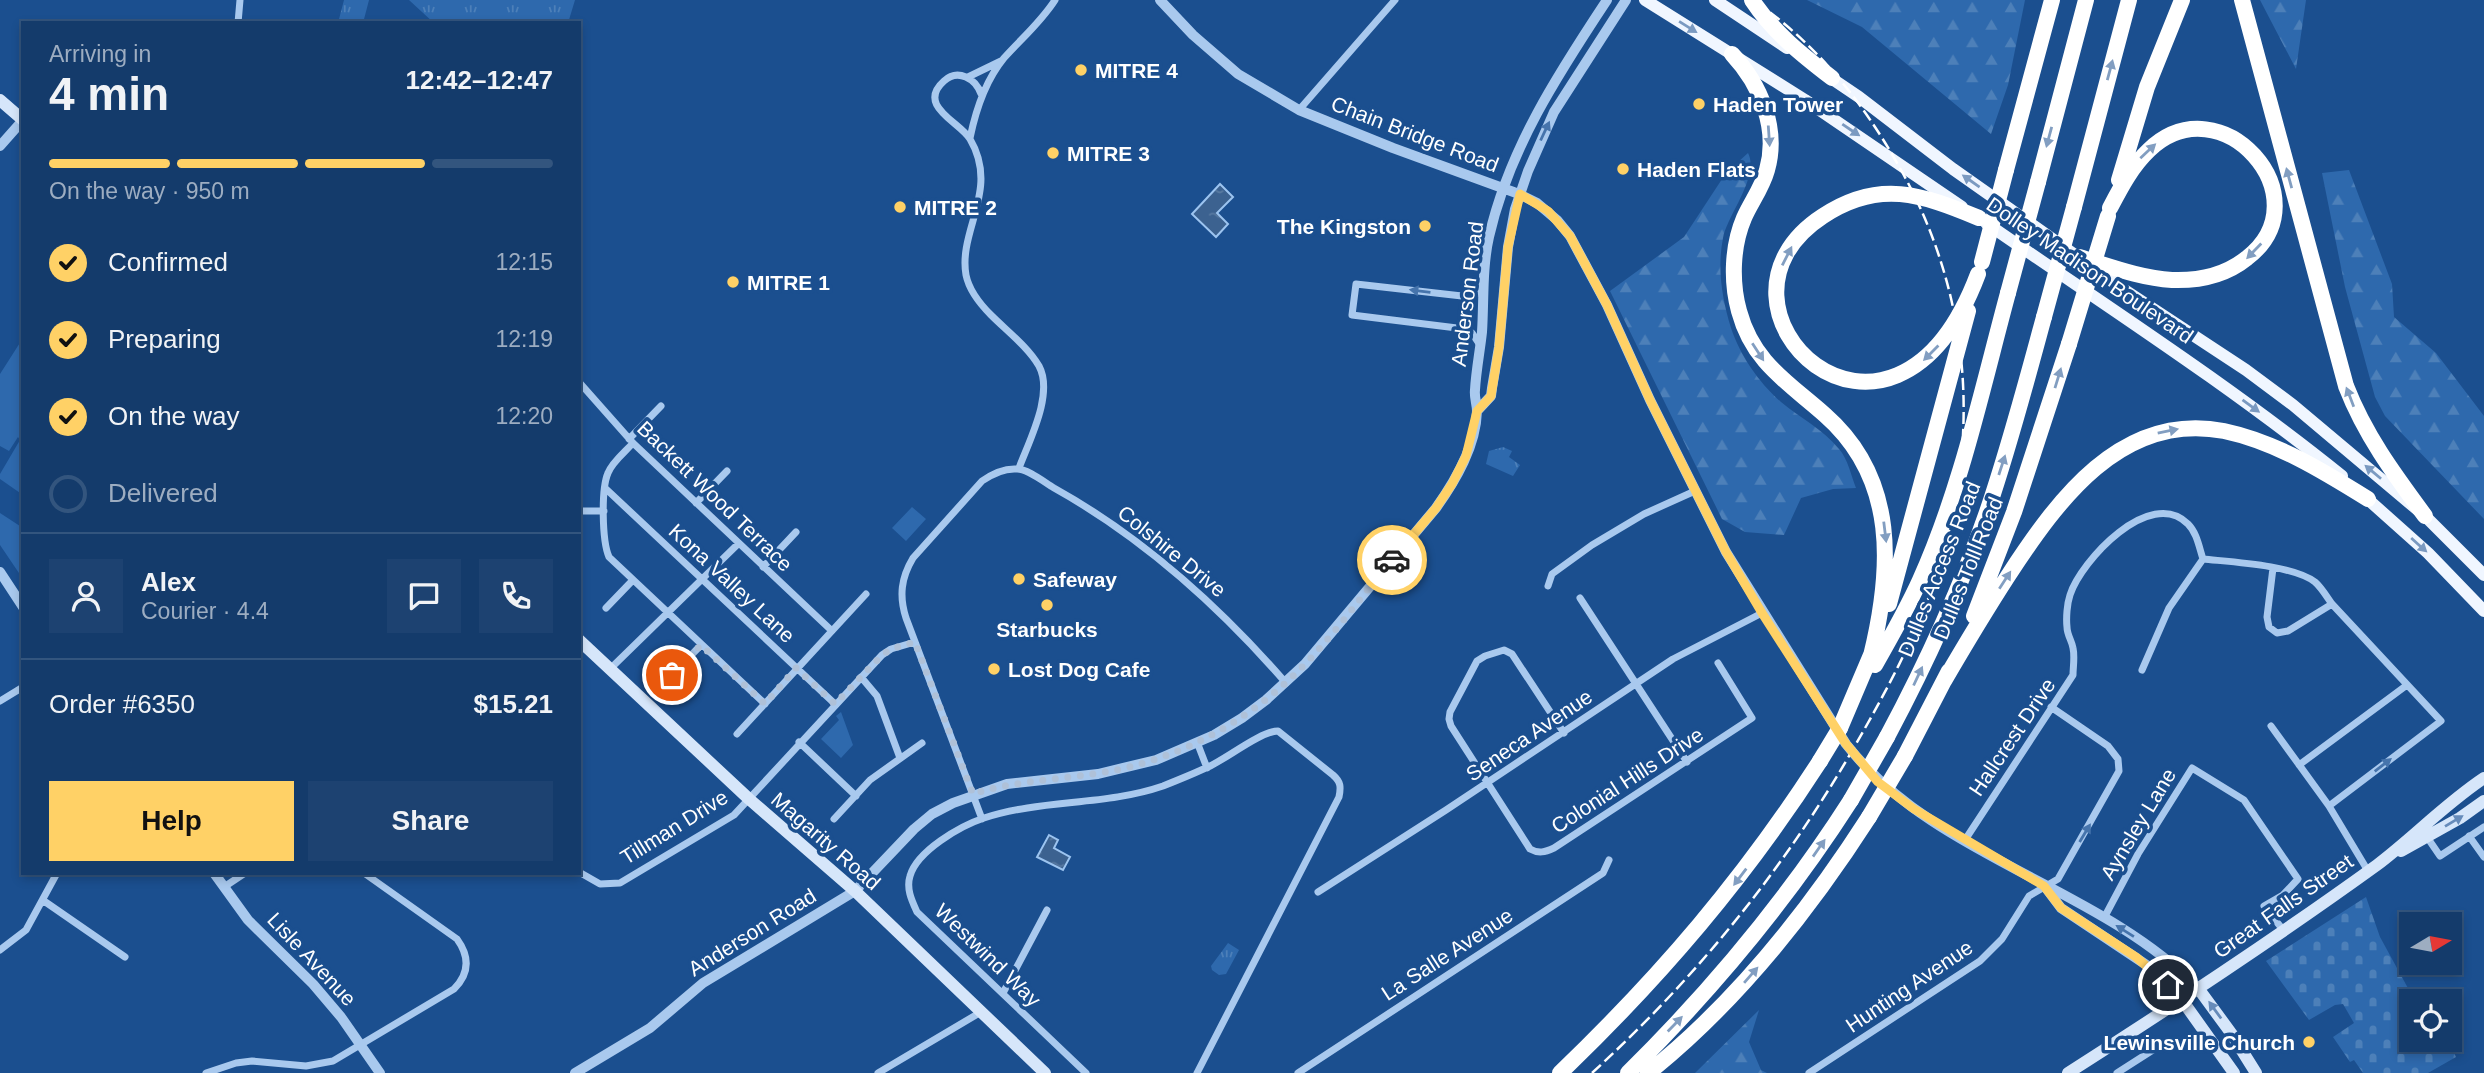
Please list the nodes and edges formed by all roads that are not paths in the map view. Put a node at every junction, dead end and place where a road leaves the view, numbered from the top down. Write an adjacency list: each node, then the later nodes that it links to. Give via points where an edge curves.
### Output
1 (240, 0): 16 (street)
2 (1055, 0): 18 (street)
3 (1160, 0): 24 (street, Chain Bridge Road, via 1238,74)
4 (1607, 0): 31 (street, Anderson Road, via 1542,102)
5 (1626, 0): 32 (street, Anderson Road, one-way to 5, via 1554,112)
6 (1645, 0): 17 (main road, Dolley Madison Boulevard, one-way to 17)
7 (1714, 0): 20 (main road, Dolley Madison Boulevard)
8 (1752, 0): 20 (highway, via 1773,27)
9 (2050, 0): 36 (highway, bridge)
10 (2086, 0): 86 (highway, Dulles Access Road, one-way to 86, bridge, via 1956,482 1904,614)
11 (2129, 0): 148 (highway, Dulles Access Road, one-way to 11, bridge, via 1762,925 1815,853 1887,737 1941,628 2004,460)
12 (2172, 0): 21 (highway)
13 (2182, 0): 21 (highway, Dulles Toll Road)
14 (2242, 0): 51 (highway, one-way to 14, via 2378,452 2346,386)
15 (1392, 1): 24 (street)
16 (238, 21)
17 (1732, 54): 34 (main road, Dolley Madison Boulevard, one-way to 34); 74 (highway, one-way to 74, via 1758,91 1770,137 1767,172 1737,240 1734,263 1739,312 1773,373 1838,426 1871,480 1886,545 1884,588)
18 (1002, 61): 19 (street); 22 (street)
19 (968, 77): 22 (street); 27 (street, via 948,78 938,88 938,108)
20 (1832, 78): 35 (main road, Dolley Madison Boulevard, one-way to 20)
21 (2147, 86): 33 (highway, Dulles Toll Road)
22 (981, 94): 25 (street)
23 (0, 100): 26 (main road)
24 (1299, 110): 31 (street, Chain Bridge Road)
25 (975, 115): 27 (street, via 964,121); 29 (street)
26 (21, 118)
27 (952, 120): 29 (street)
28 (21, 122): 30 (street)
29 (970, 138): 43 (street, via 981,180 965,260 967,281 982,306 1030,354 1044,382 1040,410)
30 (0, 146)
31 (1504, 188): 32 (street, Chain Bridge Road); 37 (street, Anderson Road, via 1490,236)
32 (1520, 194): 41 (street, Anderson Road, via 1508,247 1491,396); 46 (street, Chain Bridge Road, via 1548,211 1570,236)
33 (2109, 212): 35 (highway, one-way to 35, via 2150,149 2172,135 2199,129 2227,134 2249,148 2265,169 2273,194 2272,221 2260,245 2239,264 2210,276 2155,278); 81 (highway, Dulles Toll Road, one-way to 33, bridge, via 2002,544)
34 (1979, 218): 36 (highway, one-way to 34, via 1962,311 1933,352 1912,369 1875,381 1838,377 1807,360 1787,334 1778,310 1784,260 1805,230 1833,209 1886,192 1928,198); 47 (main road, Dolley Madison Boulevard, one-way to 47, via 2176,352)
35 (2079, 257): 51 (main road, Dolley Madison Boulevard, one-way to 35, via 2293,405)
36 (1980, 268): 74 (highway, via 1895,585)
37 (1484, 286): 38 (street, Anderson Road); 38 (street, one-way to 38, via 1478,293 1462,296 1356,284 1352,315 1465,329)
38 (1480, 345): 41 (street, Anderson Road, via 1474,392)
39 (581, 384): 42 (street, Backett Wood Terrace)
40 (661, 406): 42 (street)
41 (1477, 411): 82 (street, Anderson Road, via 1466,456 1447,492)
42 (631, 441): 45 (street, via 609,470); 48 (street, Backett Wood Terrace)
43 (1019, 468): 72 (street, via 1002,470 982,481 906,569 902,607); 82 (street, Colshire Drive, via 1083,504 1159,559 1228,620)
44 (727, 471): 48 (street)
45 (605, 488): 50 (street); 59 (street, Kona Valley Lane)
46 (1695, 492): 61 (street, via 1621,527 1552,574); 69 (street, Chain Bridge Road)
47 (2368, 499): 67 (main road, Dolley Madison Boulevard, one-way to 67); 81 (highway, one-way to 47, via 2060,503 2099,464 2138,441 2184,428 2233,433 2289,453)
48 (696, 503): 53 (street, Backett Wood Terrace)
49 (581, 511): 50 (street)
50 (604, 511): 60 (street, via 608,554)
51 (2425, 516): 58 (main road, Dolley Madison Boulevard)
52 (796, 533): 55 (street)
53 (738, 544): 55 (street, Backett Wood Terrace); 59 (street)
54 (2203, 559): 56 (street); 78 (street, via 2168,608); 90 (street, Hallcrest Drive, via 2187,523 2171,515 2150,514 2115,535 2077,578 2069,598 2067,628 2073,675)
55 (763, 567): 70 (street, Backett Wood Terrace)
56 (2273, 568): 65 (street, via 2316,583); 65 (street, via 2267,617 2277,634)
57 (0, 572): 64 (street)
58 (2484, 575)
59 (702, 579): 68 (street); 76 (street, Kona Valley Lane)
60 (632, 580): 66 (street); 68 (street)
61 (1548, 586)
62 (866, 594): 70 (street)
63 (1580, 598): 83 (street)
64 (21, 604)
65 (2332, 604): 84 (street)
66 (606, 608)
67 (2484, 611)
68 (667, 613): 73 (street); 77 (street)
69 (1762, 613): 83 (street, Seneca Avenue, via 1687,651); 113 (street, Chain Bridge Road, via 1861,764 1914,809)
70 (831, 630): 76 (street)
71 (581, 642): 77 (main road, Magarity Road)
72 (915, 642): 80 (street, Tillman Drive, via 891,649); 103 (street)
73 (701, 645): 79 (street); 88 (street)
74 (1871, 656): 86 (highway)
75 (1718, 663): 98 (street, Colonial Hills Drive, via 1752,718)
76 (796, 668): 88 (street); 89 (street, Kona Valley Lane)
77 (610, 669): 105 (main road, Magarity Road)
78 (2142, 670)
79 (672, 675)
80 (861, 677): 89 (street, Tillman Drive); 97 (street, via 877,696)
81 (1944, 681): 149 (highway, Dulles Toll Road, one-way to 81, bridge, via 1744,984 1810,902 1869,817)
82 (1286, 683): 95 (street, Anderson Road, via 1241,718)
83 (1636, 684): 92 (street, Seneca Avenue); 98 (street)
84 (2407, 685): 99 (street); 107 (street, one-way to 84, via 2441,721)
85 (21, 688): 87 (street)
86 (1857, 694): 147 (highway, Dulles Access Road, one-way to 147, bridge, via 1771,835 1710,915)
87 (0, 701)
88 (765, 704): 93 (street)
89 (835, 704): 94 (street, Tillman Drive)
90 (2050, 707): 113 (street, Hallcrest Drive); 123 (street, Hunting Avenue, one-way to 90, via 2058,879 2119,771 2118,759 2109,746)
91 (2271, 726): 99 (street)
92 (1564, 733): 102 (street, Seneca Avenue); 102 (street, Colonial Hills Drive, via 1513,654 1504,650 1477,661 1449,719)
93 (737, 734)
94 (799, 742): 104 (street); 105 (street, Tillman Drive)
95 (1197, 742): 100 (street); 103 (street, Anderson Road, via 1126,768 1018,782)
96 (922, 743): 97 (street)
97 (900, 758): 104 (street)
98 (1687, 762): 102 (street, Colonial Hills Drive, via 1546,852 1530,849)
99 (2299, 765): 107 (street)
100 (1207, 768): 109 (street, Westwind Way, via 1122,797 1022,809); 145 (street, Westwind Way, via 1264,734 1278,731 1339,780 1341,788)
101 (2484, 778): 116 (main road, Great Falls Street)
102 (1488, 783): 126 (street, Seneca Avenue)
103 (973, 794): 109 (street); 125 (street, Anderson Road, via 932,814)
104 (856, 796): 108 (street)
105 (749, 799): 118 (street, Tillman Drive, via 734,814 620,883 600,884); 125 (main road, Magarity Road)
106 (2484, 801): 112 (main road, Great Falls Street, one-way to 106)
107 (2329, 806): 117 (street)
108 (834, 819)
109 (982, 819): 134 (street, Westwind Way, via 955,832 917,862 909,878 909,896 917,912)
110 (2484, 827): 111 (street)
111 (2469, 836): 112 (street, via 2440,856); 114 (street)
112 (2427, 837): 116 (main road, Great Falls Street)
113 (1965, 840): 123 (street, Chain Bridge Road)
114 (2484, 858)
115 (1609, 860): 146 (street, La Salle Avenue, via 1603,873)
116 (2380, 863): 117 (main road, Great Falls Street)
117 (2368, 871): 130 (main road, Great Falls Street)
118 (581, 873)
119 (56, 875): 127 (street)
120 (215, 875): 124 (street, Lisle Avenue)
121 (242, 875): 124 (street)
122 (367, 875): 137 (street, via 457,939 467,964 454,989)
123 (2044, 886): 129 (street, Chain Bridge Road); 135 (street, Chain Bridge Road, via 2061,908 2154,970); 150 (street, Hunting Avenue, via 2029,896 2002,939 1980,961)
124 (224, 887): 137 (street, Lisle Avenue, via 248,920 313,984)
125 (855, 891): 136 (main road, Magarity Road); 141 (street, Anderson Road, via 703,983 650,1028)
126 (1318, 892)
127 (44, 901): 131 (street, via 26,930); 132 (street)
128 (1047, 910): 134 (street)
129 (2104, 918): 130 (street, Aynsley Lane, via 2137,854 2192,768 2244,800 2298,879 2264,906); 133 (street, Chain Bridge Road, one-way to 129, via 2156,952)
130 (2284, 931): 133 (main road, Great Falls Street)
131 (0, 950)
132 (125, 957)
133 (2198, 988): 135 (main road, Great Falls Street); 154 (main road, Chain Bridge Road, one-way to 133)
134 (1003, 993): 144 (street, Westwind Way)
135 (2182, 1000): 151 (main road, Great Falls Street); 153 (main road, Chain Bridge Road)
136 (981, 1012): 142 (street); 143 (main road, Magarity Road)
137 (362, 1045): 139 (street, via 319,1065 252,1061); 140 (street, Lisle Avenue)
138 (2156, 1048): 152 (street)
139 (206, 1073)
140 (380, 1073)
141 (575, 1073)
142 (878, 1073)
143 (1045, 1073)
144 (1086, 1073)
145 (1197, 1073)
146 (1298, 1073)
147 (1560, 1073)
148 (1628, 1073)
149 (1648, 1073)
150 (1810, 1073)
151 (2068, 1073)
152 (2118, 1073)
153 (2234, 1073)
154 (2256, 1073)

